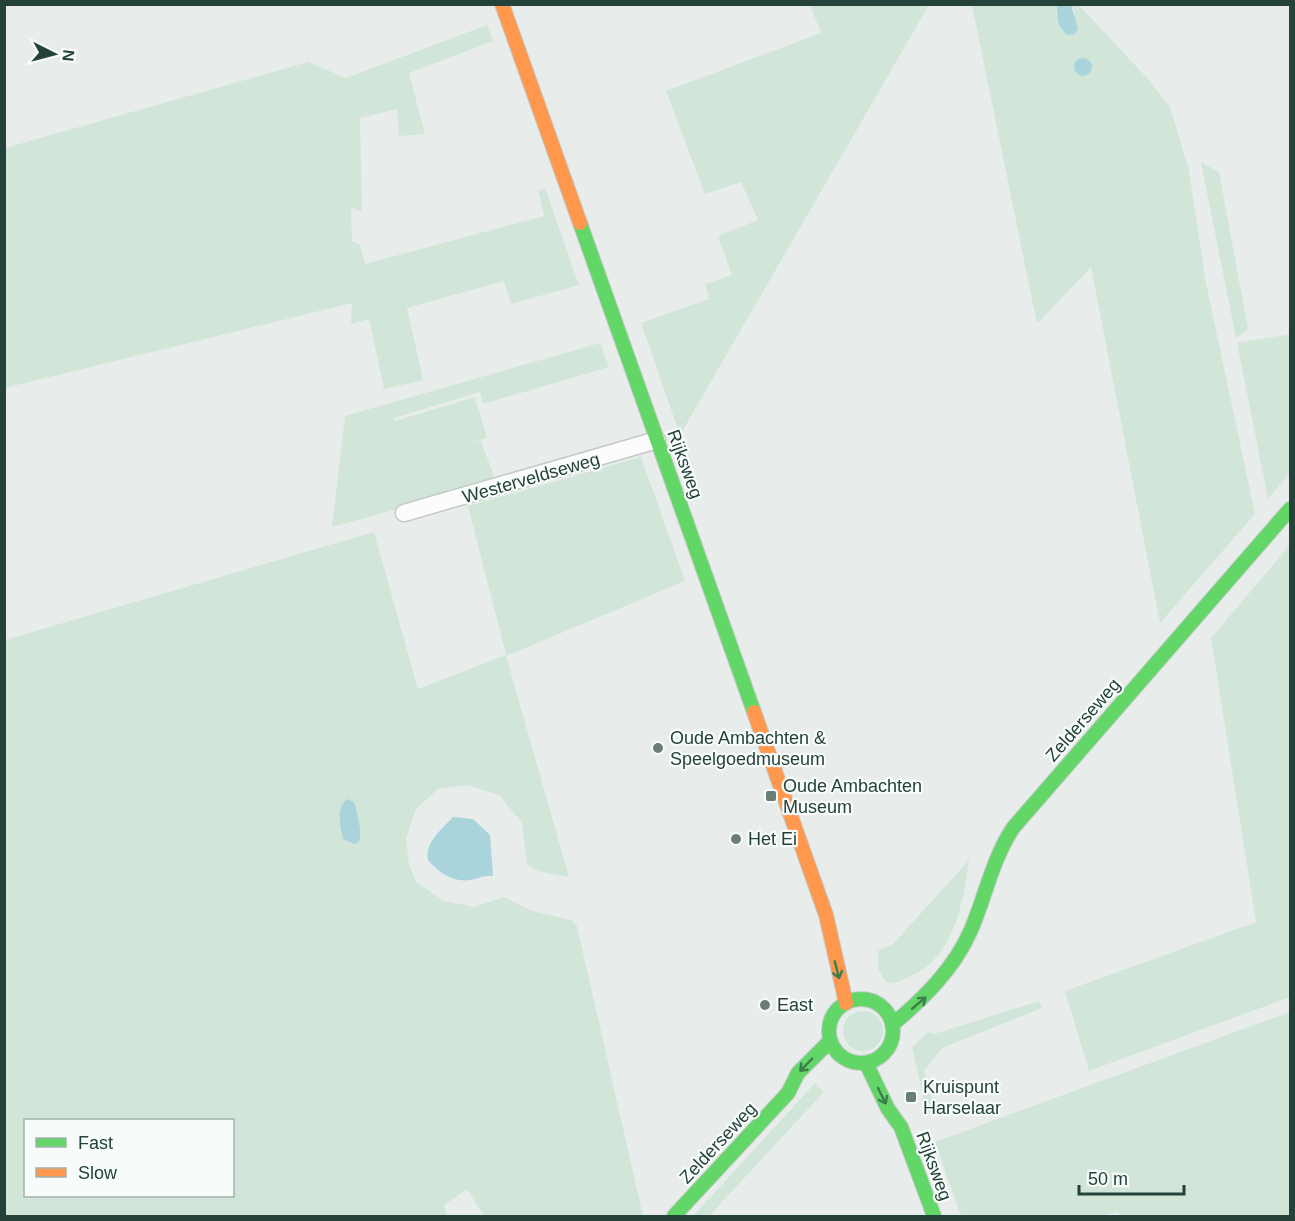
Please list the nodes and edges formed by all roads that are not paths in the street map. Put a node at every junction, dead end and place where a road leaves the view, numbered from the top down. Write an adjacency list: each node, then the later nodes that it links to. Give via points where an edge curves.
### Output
1 (502, 4): 2 (main road, Rijksweg)
2 (657, 440): 4 (street, Westerveldseweg); 5 (main road, Rijksweg)
3 (1290, 508): 6 (main road, Zelderseweg, via 1013,828 988,871 965,942)
4 (404, 513)
5 (832, 937): 7 (main road, Rijksweg, via 845,952); 8 (main road, Rijksweg, one-way to 8)
6 (941, 977): 9 (main road, Zelderseweg); 10 (main road, Zelderseweg, one-way to 6, via 932,993)
7 (862, 999): 8 (main road); 9 (main road)
8 (846, 1003): 11 (main road, via 833,1015)
9 (892, 1003): 10 (main road)
10 (892, 1025): 13 (main road, via 885,1060)
11 (830, 1041): 12 (main road); 15 (main road, Zelderseweg, one-way to 15, via 798,1073)
12 (831, 1062): 13 (main road); 15 (main road, Zelderseweg)
13 (866, 1063): 16 (main road, Rijksweg, one-way to 16)
14 (893, 1085): 16 (main road, Rijksweg)
15 (788, 1093): 17 (main road, Zelderseweg)
16 (901, 1127): 18 (main road, Rijksweg)
17 (674, 1216)
18 (934, 1216)

